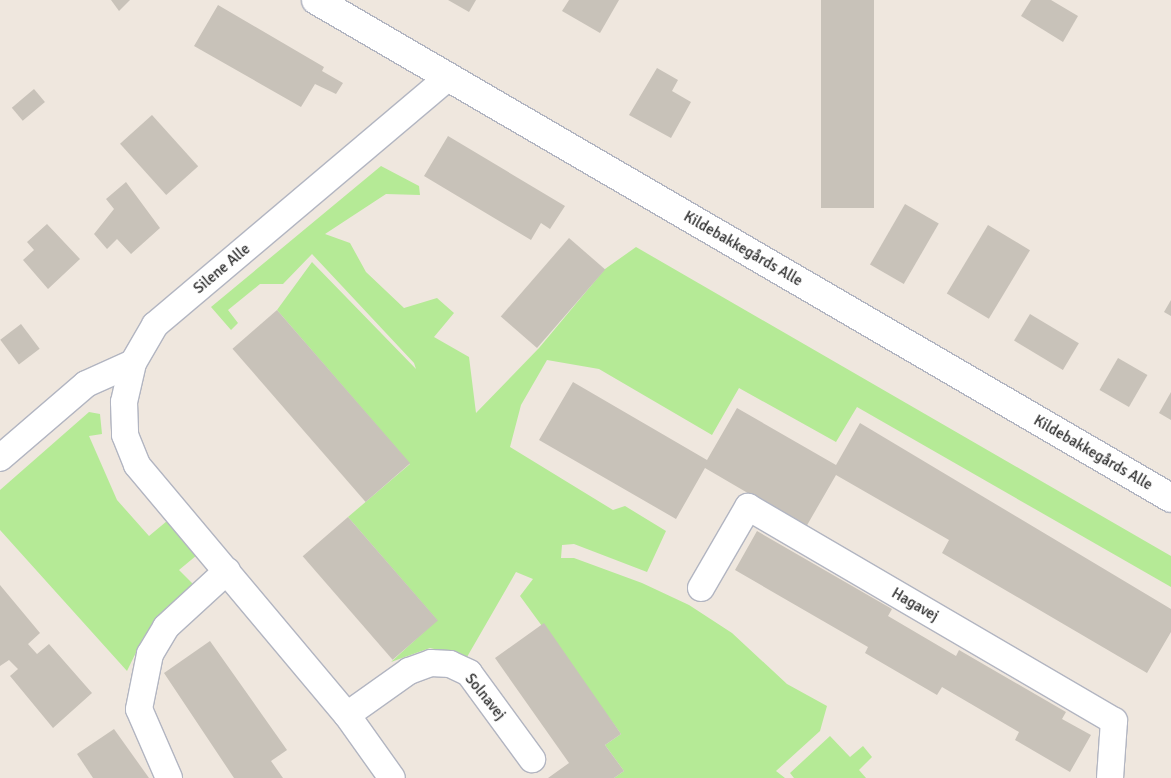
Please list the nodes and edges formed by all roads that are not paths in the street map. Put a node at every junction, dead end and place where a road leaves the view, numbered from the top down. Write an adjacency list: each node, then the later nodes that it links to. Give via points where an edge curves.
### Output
1 (316, 0): 2 (street, Kildebakkegårds Alle)
2 (448, 77): 3 (street, Silene Alle, via 155,325); 5 (street, Kildebakkegårds Alle)
3 (133, 363): 4 (street, via 86,384); 6 (street, via 124,402 125,435 138,464)
4 (0, 458)
5 (1171, 498)
6 (228, 572): 8 (street); 10 (street, via 166,627 150,654 139,709)
7 (701, 588): 12 (street, Hagavej, via 748,507 1114,721)
8 (347, 715): 9 (street, Solnavej, via 409,671 431,663 450,664 469,673); 11 (street)
9 (532, 759)
10 (169, 778)
11 (392, 778)
12 (1110, 778)

